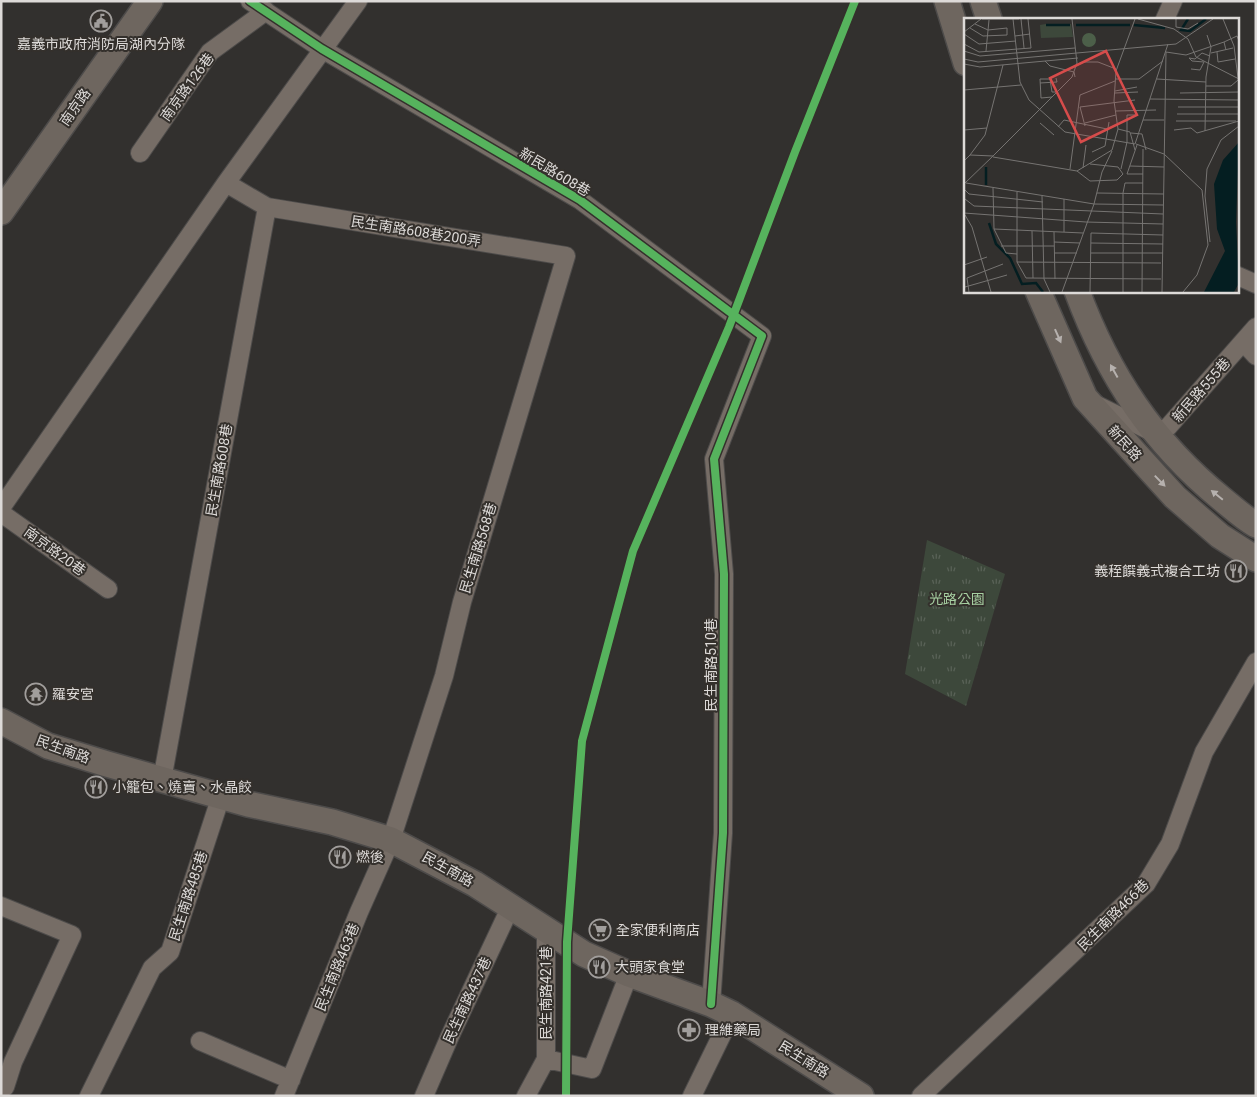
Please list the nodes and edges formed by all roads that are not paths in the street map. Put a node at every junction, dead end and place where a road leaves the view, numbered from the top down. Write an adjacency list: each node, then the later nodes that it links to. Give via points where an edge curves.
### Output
1 (150, 1): 14 (street, 南京路)
2 (250, 1): 7 (street)
3 (358, 1): 10 (street)
4 (947, 1): 11 (street)
5 (983, 1): 8 (street)
6 (1172, 1): 9 (street)
7 (266, 11): 10 (street); 12 (street, 南京路126巷, via 210,52)
8 (989, 18)
9 (1164, 18)
10 (322, 49): 13 (street); 23 (street, 新民路608巷, via 580,200)
11 (964, 56)
12 (140, 153)
13 (226, 182): 15 (street); 28 (street)
14 (8, 188): 16 (street, 南京路)
15 (267, 207): 17 (street, 民生南路608巷200弄); 35 (street, 民生南路608巷)
16 (1, 212)
17 (566, 256): 37 (street, 民生南路568巷, via 462,602 444,676)
18 (1240, 277): 19 (street)
19 (1256, 284)
20 (1038, 292): 26 (street, 新民路, one-way to 26)
21 (1077, 292): 27 (street, 新民路, one-way to 21, via 1100,345)
22 (1256, 327): 24 (street, 新民路555巷)
23 (762, 336): 42 (street, 民生南路510巷, via 714,459 724,574)
24 (1243, 342): 25 (street); 27 (street, 新民路555巷, via 1168,427)
25 (1256, 356)
26 (1085, 398): 27 (street); 31 (street, 新民路, one-way to 31, via 1174,497 1220,536)
27 (1154, 433): 30 (street, 新民路, one-way to 27, via 1191,474)
28 (1, 508)
29 (1, 513): 32 (street, 南京路20巷)
30 (1256, 525)
31 (1256, 559)
32 (108, 589)
33 (1256, 662): 52 (street, 民生南路466巷, via 1204,752 1170,844 1146,884)
34 (1, 721): 35 (street, 民生南路, via 48,746)
35 (162, 780): 36 (street, 民生南路)
36 (221, 796): 37 (street, 民生南路, via 332,822); 47 (street, 民生南路485巷, via 170,952 152,968)
37 (391, 840): 39 (street, 民生南路); 46 (street, 民生南路463巷)
38 (1, 906): 45 (street, via 72,935 16,1053)
39 (511, 906): 40 (street, 民生南路); 48 (street, 民生南路437巷)
40 (546, 928): 41 (street, 民生南路, via 584,954); 44 (street, 民生南路421巷)
41 (629, 974): 42 (street, 民生南路); 44 (street, 民生南路421巷, via 592,1069)
42 (721, 1009): 50 (street); 51 (street, 民生南路)
43 (200, 1041): 46 (street)
44 (546, 1059): 49 (street, 民生南路421巷)
45 (5, 1087)
46 (288, 1088)
47 (89, 1096)
48 (424, 1096)
49 (526, 1096)
50 (692, 1096)
51 (861, 1096)
52 (921, 1096)

